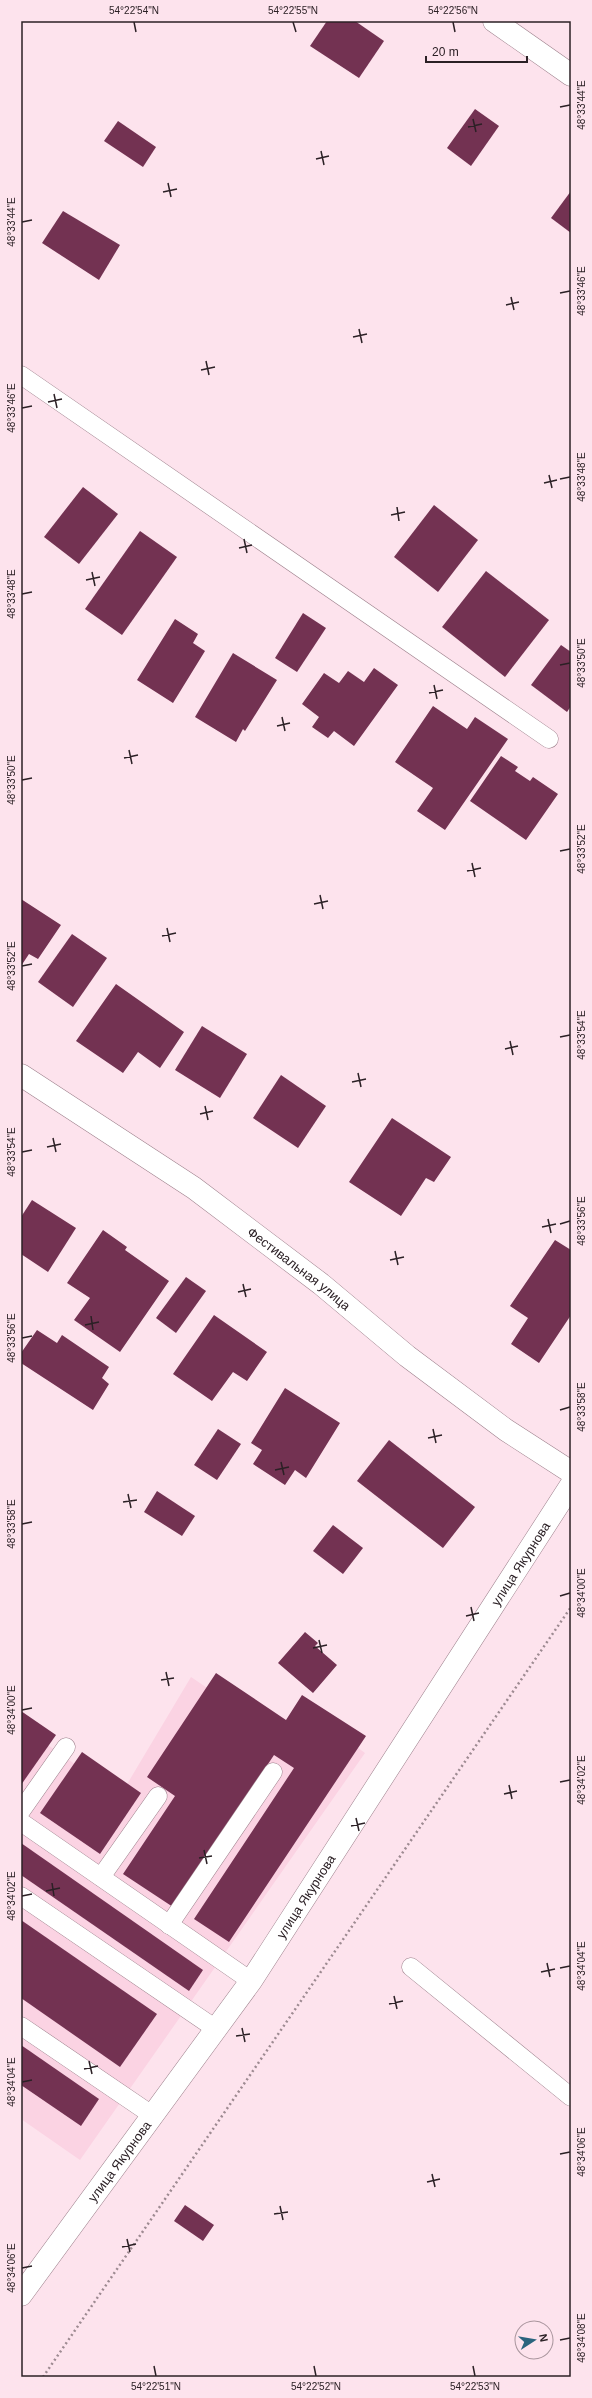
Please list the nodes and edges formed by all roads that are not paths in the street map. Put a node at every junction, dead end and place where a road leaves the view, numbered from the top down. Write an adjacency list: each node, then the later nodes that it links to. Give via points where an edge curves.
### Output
1 (494, 21): 2 (street)
2 (571, 75)
3 (21, 375): 4 (lane)
4 (549, 739)
5 (21, 1075): 6 (street, Фестивальная улица, via 194,1188 314,1280 413,1361 506,1430)
6 (571, 1472)
7 (571, 1485): 17 (street, улица Якурнова)
8 (66, 1747): 11 (lane)
9 (273, 1772): 15 (lane)
10 (158, 1796): 13 (lane)
11 (21, 1811)
12 (21, 1822): 13 (lane)
13 (101, 1877): 15 (lane)
14 (21, 1896): 19 (lane)
15 (169, 1924): 17 (lane)
16 (411, 1967): 20 (lane)
17 (251, 1981): 19 (street, улица Якурнова)
18 (21, 2026): 21 (lane)
19 (216, 2029): 21 (street, улица Якурнова)
20 (571, 2097)
21 (152, 2115): 22 (street, улица Якурнова)
22 (21, 2295)

